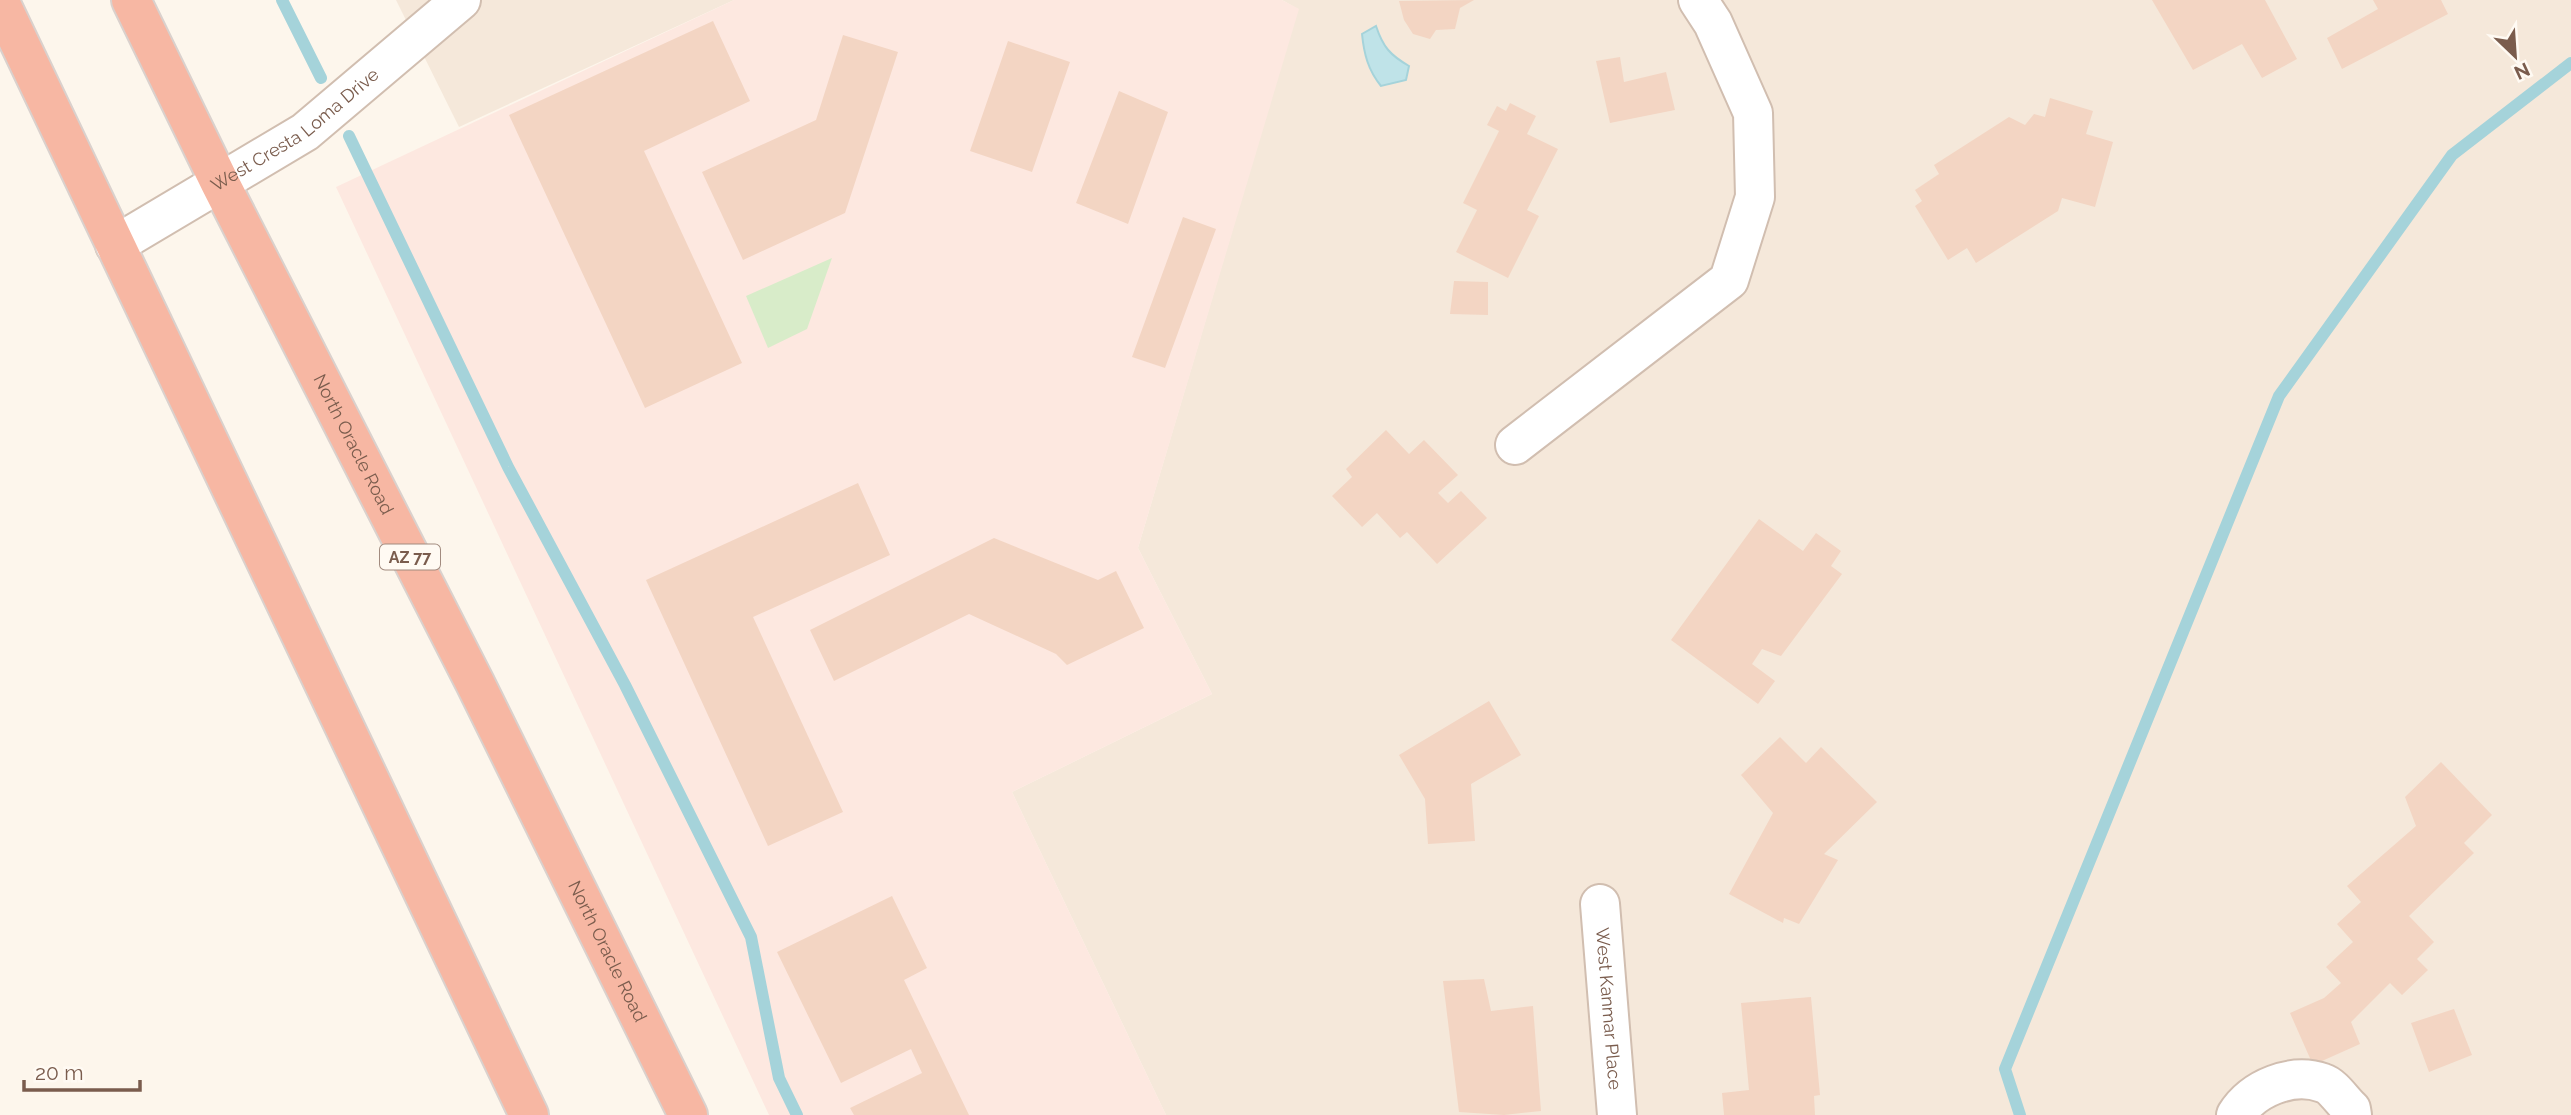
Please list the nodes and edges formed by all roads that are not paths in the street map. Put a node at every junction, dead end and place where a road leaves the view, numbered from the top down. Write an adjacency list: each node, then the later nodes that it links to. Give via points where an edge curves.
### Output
1 (131, 0): 5 (highway, North Oracle Road / AZ 77)
2 (461, 0): 5 (street, West Cresta Loma Drive, via 305,132)
3 (1699, 0): 7 (street, via 1753,113 1755,197 1729,281)
4 (0, 2): 6 (highway)
5 (220, 183): 6 (street, West Cresta Loma Drive); 10 (highway, North Oracle Road / AZ 77, via 469,671)
6 (115, 245): 9 (highway)
7 (1515, 445)
8 (1600, 904): 11 (street, West Kanmar Place)
9 (529, 1115)
10 (688, 1115)
11 (1617, 1115)
12 (2236, 1115): 13 (street, via 2260,1092 2291,1078 2325,1083)
13 (2352, 1115)

